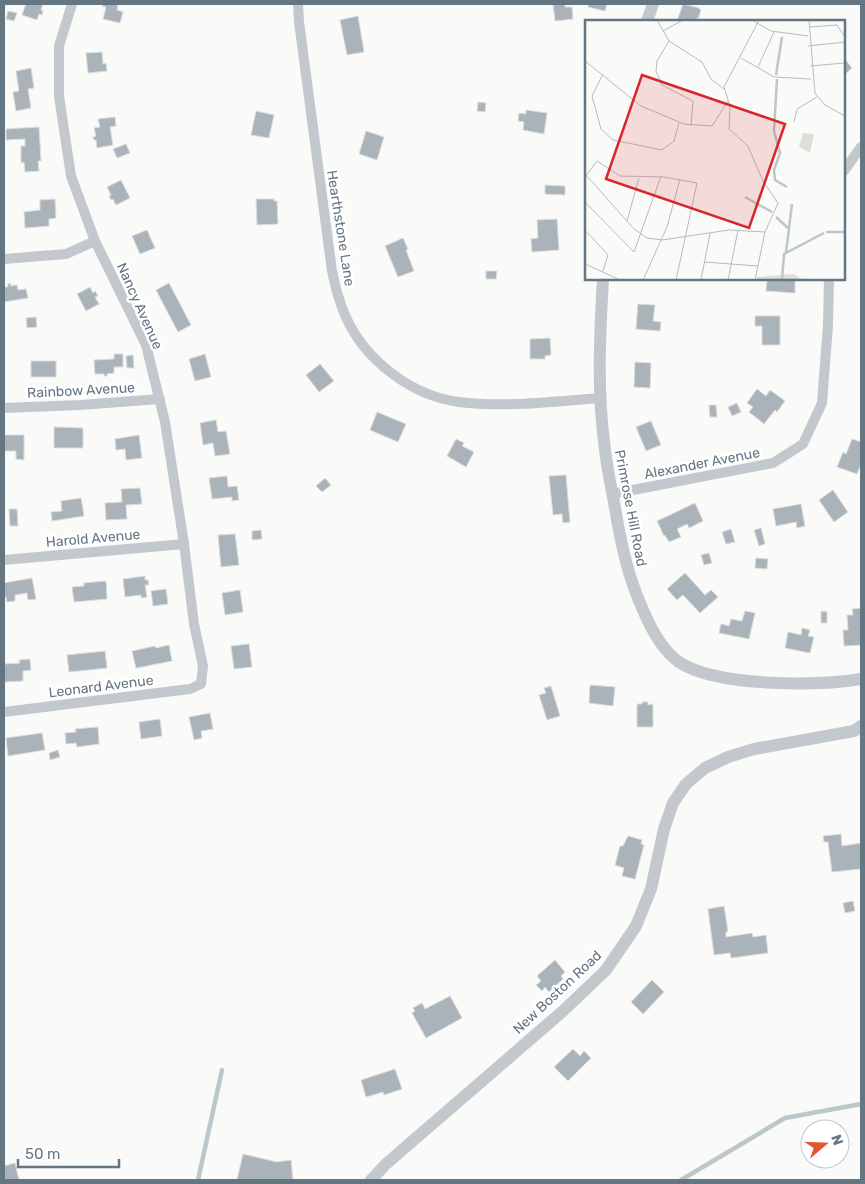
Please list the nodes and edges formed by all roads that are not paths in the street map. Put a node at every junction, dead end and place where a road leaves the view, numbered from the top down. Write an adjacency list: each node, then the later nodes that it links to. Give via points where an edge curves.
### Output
1 (72, 4): 7 (street, Nancy Avenue, via 60,46 59,96 71,176)
2 (298, 4): 11 (street, Hearthstone Lane, via 332,271 337,295 358,338 391,373 434,396 457,402 505,404)
3 (653, 4): 4 (street)
4 (647, 20)
5 (861, 147): 6 (street)
6 (845, 170)
7 (95, 241): 8 (street, via 66,254); 12 (street, Nancy Avenue, via 146,345)
8 (4, 259)
9 (603, 280): 11 (street, Primrose Hill Road)
10 (829, 280): 14 (street, Alexander Avenue, via 822,403 803,444 773,463)
11 (601, 398): 14 (street, Primrose Hill Road)
12 (160, 399): 13 (street, Rainbow Avenue); 15 (street, Nancy Avenue)
13 (4, 408)
14 (612, 494): 17 (street, Primrose Hill Road, via 632,587 657,637 680,662 703,672 741,680 810,683)
15 (184, 544): 16 (street, Harold Avenue); 18 (street, Nancy Avenue, via 203,666)
16 (4, 560)
17 (861, 679)
18 (201, 684): 19 (street, Leonard Avenue, via 190,689)
19 (4, 712)
20 (861, 726): 21 (street, New Boston Road, via 854,731 728,756 705,768 686,784 672,802 651,889 636,926 606,970)
21 (371, 1180)

